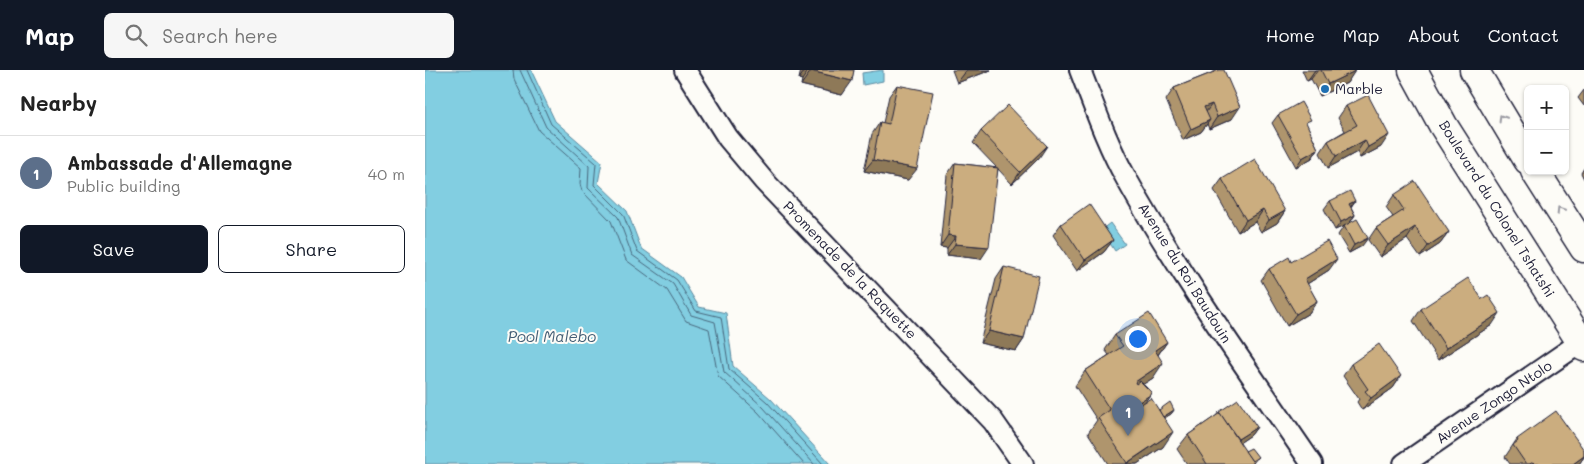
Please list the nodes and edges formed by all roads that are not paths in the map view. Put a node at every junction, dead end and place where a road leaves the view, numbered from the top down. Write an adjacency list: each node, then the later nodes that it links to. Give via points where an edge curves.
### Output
1 (685, 70): 9 (street, Promenade de la Raquette, via 728,138 764,180 993,421)
2 (1413, 70): 8 (street, Boulevard du Colonel Tshatshi, via 1443,125)
3 (1474, 70): 5 (street, one-way to 3)
4 (1082, 71): 10 (street, Avenue du Roi Baudouin, via 1098,119 1125,177 1189,283)
5 (1524, 153)
6 (1538, 175): 7 (street, one-way to 6)
7 (1584, 248)
8 (1583, 343): 11 (street, Avenue Zongo Ntolo)
9 (1023, 464)
10 (1311, 464)
11 (1404, 464)

